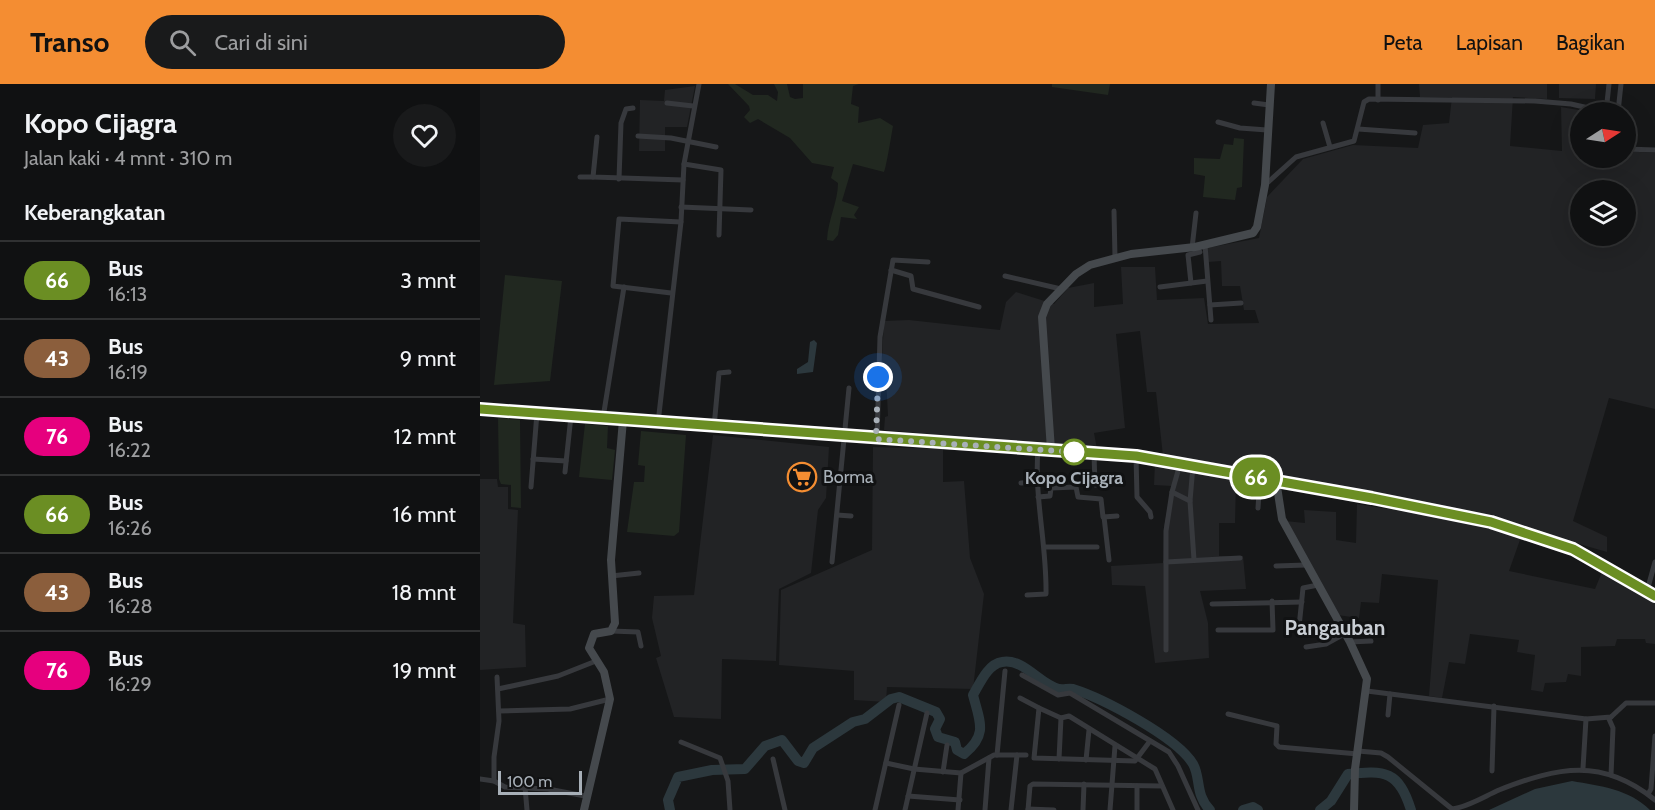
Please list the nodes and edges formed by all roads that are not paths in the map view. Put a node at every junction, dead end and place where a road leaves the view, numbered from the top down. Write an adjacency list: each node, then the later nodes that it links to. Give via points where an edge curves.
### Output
1 (699, 84): 11 (street)
2 (1271, 84): 12 (street)
3 (1378, 84): 6 (street)
4 (1609, 84): 7 (street)
5 (1621, 84): 8 (street)
6 (1378, 100): 13 (street, via 1535,101); 17 (street, via 1364,102)
7 (1607, 102)
8 (1619, 102)
9 (667, 103): 11 (street)
10 (1254, 103): 12 (street)
11 (693, 105): 22 (street)
12 (1269, 105): 18 (street)
13 (1570, 106)
14 (633, 108): 30 (street, via 626,109 622,119)
15 (1218, 122): 18 (street)
16 (1323, 123): 24 (street)
17 (1358, 129): 19 (street); 24 (street, via 1352,142)
18 (1268, 130): 32 (street)
19 (1415, 133)
20 (638, 136): 22 (street)
21 (597, 137): 29 (street)
22 (688, 142): 23 (street); 27 (street)
23 (716, 147)
24 (1330, 147): 32 (street, via 1296,157)
25 (1636, 149): 26 (street)
26 (1655, 150)
27 (684, 164): 31 (street); 34 (street, via 721,170)
28 (580, 177): 29 (street)
29 (593, 177): 30 (street)
30 (619, 179): 31 (street)
31 (683, 180): 33 (street)
32 (1265, 185): 40 (street, via 1253,233)
33 (681, 207): 34 (street); 38 (street)
34 (718, 210): 35 (street); 39 (street)
35 (751, 210)
36 (1114, 211): 41 (street)
37 (1196, 213): 40 (street)
38 (681, 222): 48 (street, via 620,218 613,286); 50 (street)
39 (719, 235)
40 (1199, 248): 41 (street); 45 (street); 46 (street, via 1188,255)
41 (1115, 258): 49 (street, via 1086,267)
42 (928, 262): 43 (street, via 896,258)
43 (891, 270): 53 (street, via 911,276 913,289); 65 (street, via 880,337)
44 (1005, 276): 49 (street)
45 (1207, 281): 46 (street); 52 (street)
46 (1191, 283): 47 (street)
47 (1160, 286)
48 (624, 287): 50 (street); 60 (street)
49 (1061, 289): 67 (street, via 1042,317)
50 (671, 292): 62 (street)
51 (1241, 303): 52 (street)
52 (1210, 305): 54 (street)
53 (979, 307)
54 (1211, 321)
55 (729, 372): 63 (street, via 719,373)
56 (849, 388): 64 (street)
57 (480, 409): 58 (main road)
58 (537, 413): 59 (main road); 70 (street)
59 (571, 416): 60 (main road); 71 (street)
60 (603, 418): 61 (main road)
61 (623, 420): 62 (main road); 101 (street)
62 (658, 423): 63 (main road)
63 (714, 427): 64 (main road)
64 (845, 436): 65 (main road); 85 (street)
65 (876, 439): 66 (main road)
66 (1038, 449): 67 (main road); 77 (street)
67 (1051, 450): 68 (main road)
68 (1094, 454): 69 (main road); 79 (street)
69 (1136, 456): 72 (main road); 89 (street, via 1137,497)
70 (533, 459): 71 (street); 80 (street)
71 (566, 461): 74 (street)
72 (1180, 464): 73 (main road); 81 (street)
73 (1192, 465): 75 (main road); 83 (street)
74 (565, 472)
75 (1260, 478): 76 (main road); 84 (street)
76 (1276, 480): 98 (street, via 1282,519); 103 (main road, via 1496,524 1573,549)
77 (1037, 482): 78 (street); 82 (street)
78 (1021, 483)
79 (1095, 485)
80 (531, 487)
81 (1172, 492): 83 (street); 96 (street)
82 (1038, 497): 88 (street, via 1050,496 1051,488 1076,487 1078,497 1101,499); 90 (street)
83 (1190, 501): 94 (street)
84 (1258, 508)
85 (837, 515): 86 (street); 95 (street)
86 (851, 516)
87 (1117, 516): 88 (street)
88 (1104, 517): 93 (street)
89 (1151, 517)
90 (1045, 547): 91 (street); 104 (street, via 1046,594)
91 (1097, 547)
92 (1240, 558): 94 (street)
93 (1109, 560)
94 (1194, 560): 96 (street)
95 (832, 562)
96 (1166, 562): 116 (street)
97 (1655, 562): 103 (street)
98 (1306, 564): 99 (street); 102 (street)
99 (1276, 566)
100 (639, 573): 101 (street)
101 (611, 576): 110 (street, via 615,623)
102 (1318, 585): 106 (street, via 1304,587); 111 (street)
103 (1651, 593)
104 (1027, 595)
105 (1272, 601): 106 (street); 107 (street); 109 (street, via 1273,630)
106 (1302, 602): 108 (street)
107 (1212, 604)
108 (1299, 627)
109 (1218, 630)
110 (611, 631): 114 (street, via 638,632); 117 (street, via 591,637 590,648)
111 (1344, 634): 113 (street); 115 (street, via 1326,644)
112 (1371, 641): 113 (street)
113 (1350, 642): 122 (street, via 1366,674)
114 (641, 646)
115 (1306, 647)
116 (1166, 650)
117 (596, 661): 121 (street, via 558,676); 124 (street, via 606,678)
118 (1005, 671): 144 (street)
119 (1022, 675): 139 (street, via 1059,695 1070,693)
120 (497, 677): 121 (street)
121 (498, 689): 130 (street)
122 (1367, 691): 123 (street); 143 (street)
123 (1390, 694): 128 (street); 133 (street)
124 (610, 699): 130 (street, via 570,709); 168 (street)
125 (1020, 699): 129 (street)
126 (1655, 703): 134 (street, via 1626,703)
127 (899, 705): 153 (street)
128 (1494, 706): 136 (street); 156 (street)
129 (1039, 708): 135 (street); 149 (street, via 1033,758)
130 (499, 711): 161 (street)
131 (927, 713): 155 (street)
132 (1228, 714): 143 (street, via 1276,726 1279,747)
133 (1388, 715)
134 (1611, 717): 136 (street); 159 (street)
135 (1061, 718): 137 (street, via 1069,716); 149 (street)
136 (1586, 719): 154 (street)
137 (1089, 730): 142 (street); 151 (street)
138 (1655, 736): 167 (street, via 1652,789)
139 (1150, 741): 150 (street); 187 (street, via 1176,760)
140 (681, 742): 175 (street, via 720,758)
141 (947, 746): 157 (street)
142 (1115, 747): 150 (street); 152 (street)
143 (1358, 753): 154 (street, via 1381,753 1388,757 1452,809 1502,789); 188 (street)
144 (997, 755): 145 (street); 147 (street)
145 (1017, 755): 146 (street); 181 (street)
146 (1026, 755)
147 (989, 758): 158 (street); 180 (street)
148 (773, 759): 176 (street)
149 (1059, 759): 151 (street)
150 (1138, 759): 152 (street); 165 (street, via 1156,770)
151 (1086, 760): 152 (street)
152 (1113, 761): 163 (street)
153 (886, 763): 155 (street); 177 (street)
154 (1583, 768): 159 (street)
155 (914, 769): 157 (street); 169 (street)
156 (1492, 771)
157 (943, 772): 158 (street)
158 (961, 773): 170 (street)
159 (1611, 775): 167 (street)
160 (480, 779): 161 (street)
161 (494, 781): 166 (street, via 505,787)
162 (1084, 784): 163 (street); 172 (street, via 1031,785); 183 (street)
163 (1112, 785): 164 (street); 184 (street)
164 (1137, 786): 165 (street); 185 (street)
165 (1162, 786): 186 (street)
166 (525, 787): 168 (street); 173 (street)
167 (1648, 794): 171 (street)
168 (585, 796): 174 (street)
169 (908, 796): 170 (street); 178 (street)
170 (960, 800): 179 (street)
171 (1655, 800)
172 (1028, 809): 182 (street)
173 (527, 810)
174 (584, 810)
175 (730, 810)
176 (785, 810)
177 (875, 810)
178 (905, 810)
179 (958, 810)
180 (985, 810)
181 (1011, 810)
182 (1054, 810)
183 (1083, 810)
184 (1110, 810)
185 (1137, 810)
186 (1173, 810)
187 (1198, 810)
188 (1354, 810)

